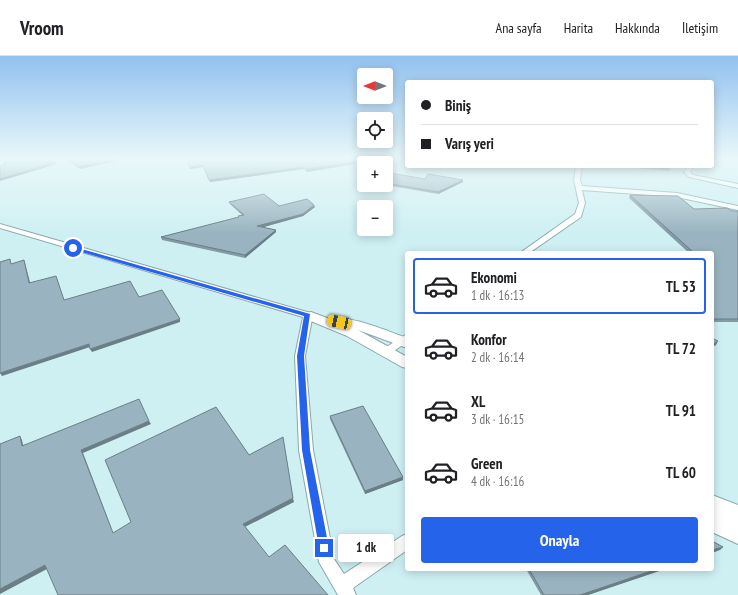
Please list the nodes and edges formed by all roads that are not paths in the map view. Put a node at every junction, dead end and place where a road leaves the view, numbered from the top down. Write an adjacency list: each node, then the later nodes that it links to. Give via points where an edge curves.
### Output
1 (578, 183): 4 (street)
2 (725, 183): 3 (street)
3 (738, 186)
4 (580, 188): 5 (street, via 677,195); 7 (street, via 582,203 578,215)
5 (738, 208)
6 (0, 226): 8 (street)
7 (527, 251)
8 (309, 316): 9 (street, via 362,327); 10 (street, via 352,333); 17 (street, via 300,356 306,450 327,562)
9 (405, 340): 10 (street)
10 (387, 351): 11 (street)
11 (405, 362)
12 (714, 505): 13 (street)
13 (738, 515)
14 (714, 523): 15 (street)
15 (738, 534)
16 (405, 543): 17 (street)
17 (345, 590)

